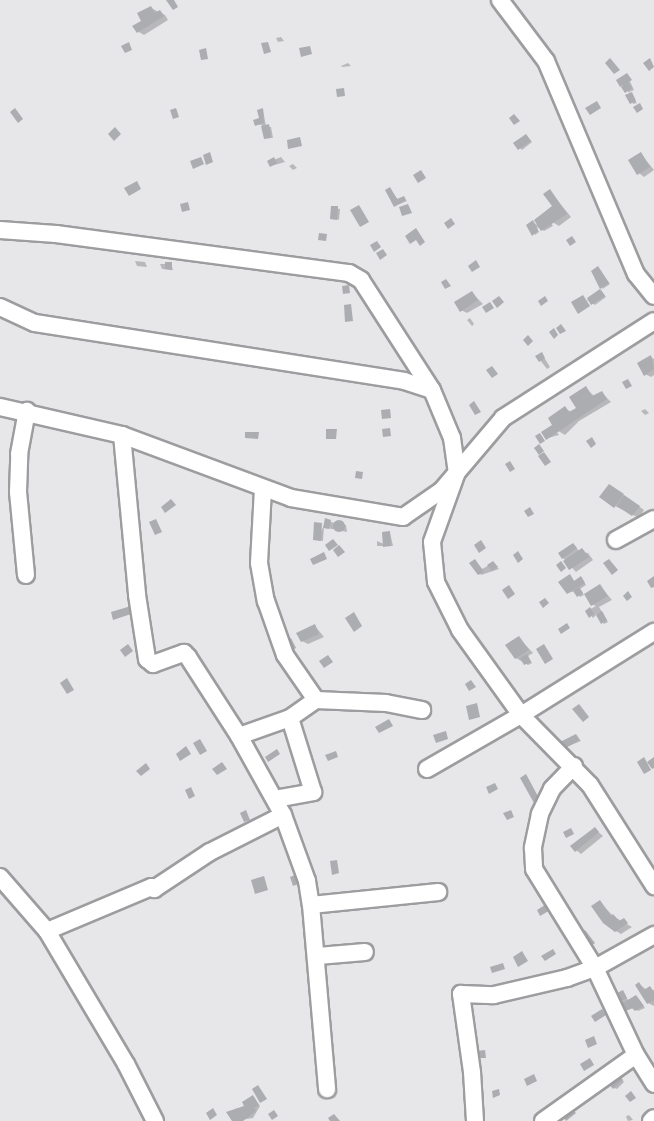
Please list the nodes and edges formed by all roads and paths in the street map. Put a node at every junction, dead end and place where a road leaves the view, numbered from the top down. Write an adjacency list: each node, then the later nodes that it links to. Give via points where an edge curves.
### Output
1 (500, 0): 3 (street, via 545,61 636,274)
2 (0, 230): 6 (street, via 349,273 362,280)
3 (654, 296)
4 (0, 307): 6 (street, via 35,323 404,381)
5 (654, 321): 10 (street, via 503,418)
6 (432, 390): 10 (street, via 452,438)
7 (0, 407): 8 (street)
8 (27, 411): 9 (street); 14 (street, via 18,492)
9 (122, 435): 11 (street); 20 (street, via 147,659 153,664 184,653)
10 (457, 472): 11 (street, via 443,490 403,517); 18 (street, via 432,542 436,582 460,630)
11 (263, 489): 16 (street, via 259,563 267,601 285,654)
12 (654, 519): 13 (street)
13 (616, 540)
14 (26, 575)
15 (654, 632): 18 (street)
16 (316, 700): 17 (street); 19 (street)
17 (422, 709)
18 (521, 715): 21 (street); 22 (street)
19 (290, 718): 20 (street); 23 (street, via 313,792)
20 (239, 736): 23 (street)
21 (574, 766): 26 (street); 33 (street, via 552,789 540,814 534,869)
22 (427, 769)
23 (275, 799): 24 (street)
24 (283, 815): 28 (street); 29 (street, via 210,852 154,889)
25 (0, 877): 29 (street)
26 (654, 886)
27 (438, 892): 28 (street)
28 (311, 905): 32 (street)
29 (47, 932): 37 (street)
30 (654, 935): 33 (street)
31 (365, 952): 32 (street)
32 (318, 956): 36 (street)
33 (595, 968): 34 (street); 38 (street, via 494,995 461,994)
34 (636, 1055): 35 (street); 39 (street)
35 (654, 1084)
36 (327, 1089)
37 (155, 1121)
38 (475, 1121)
39 (543, 1121)

